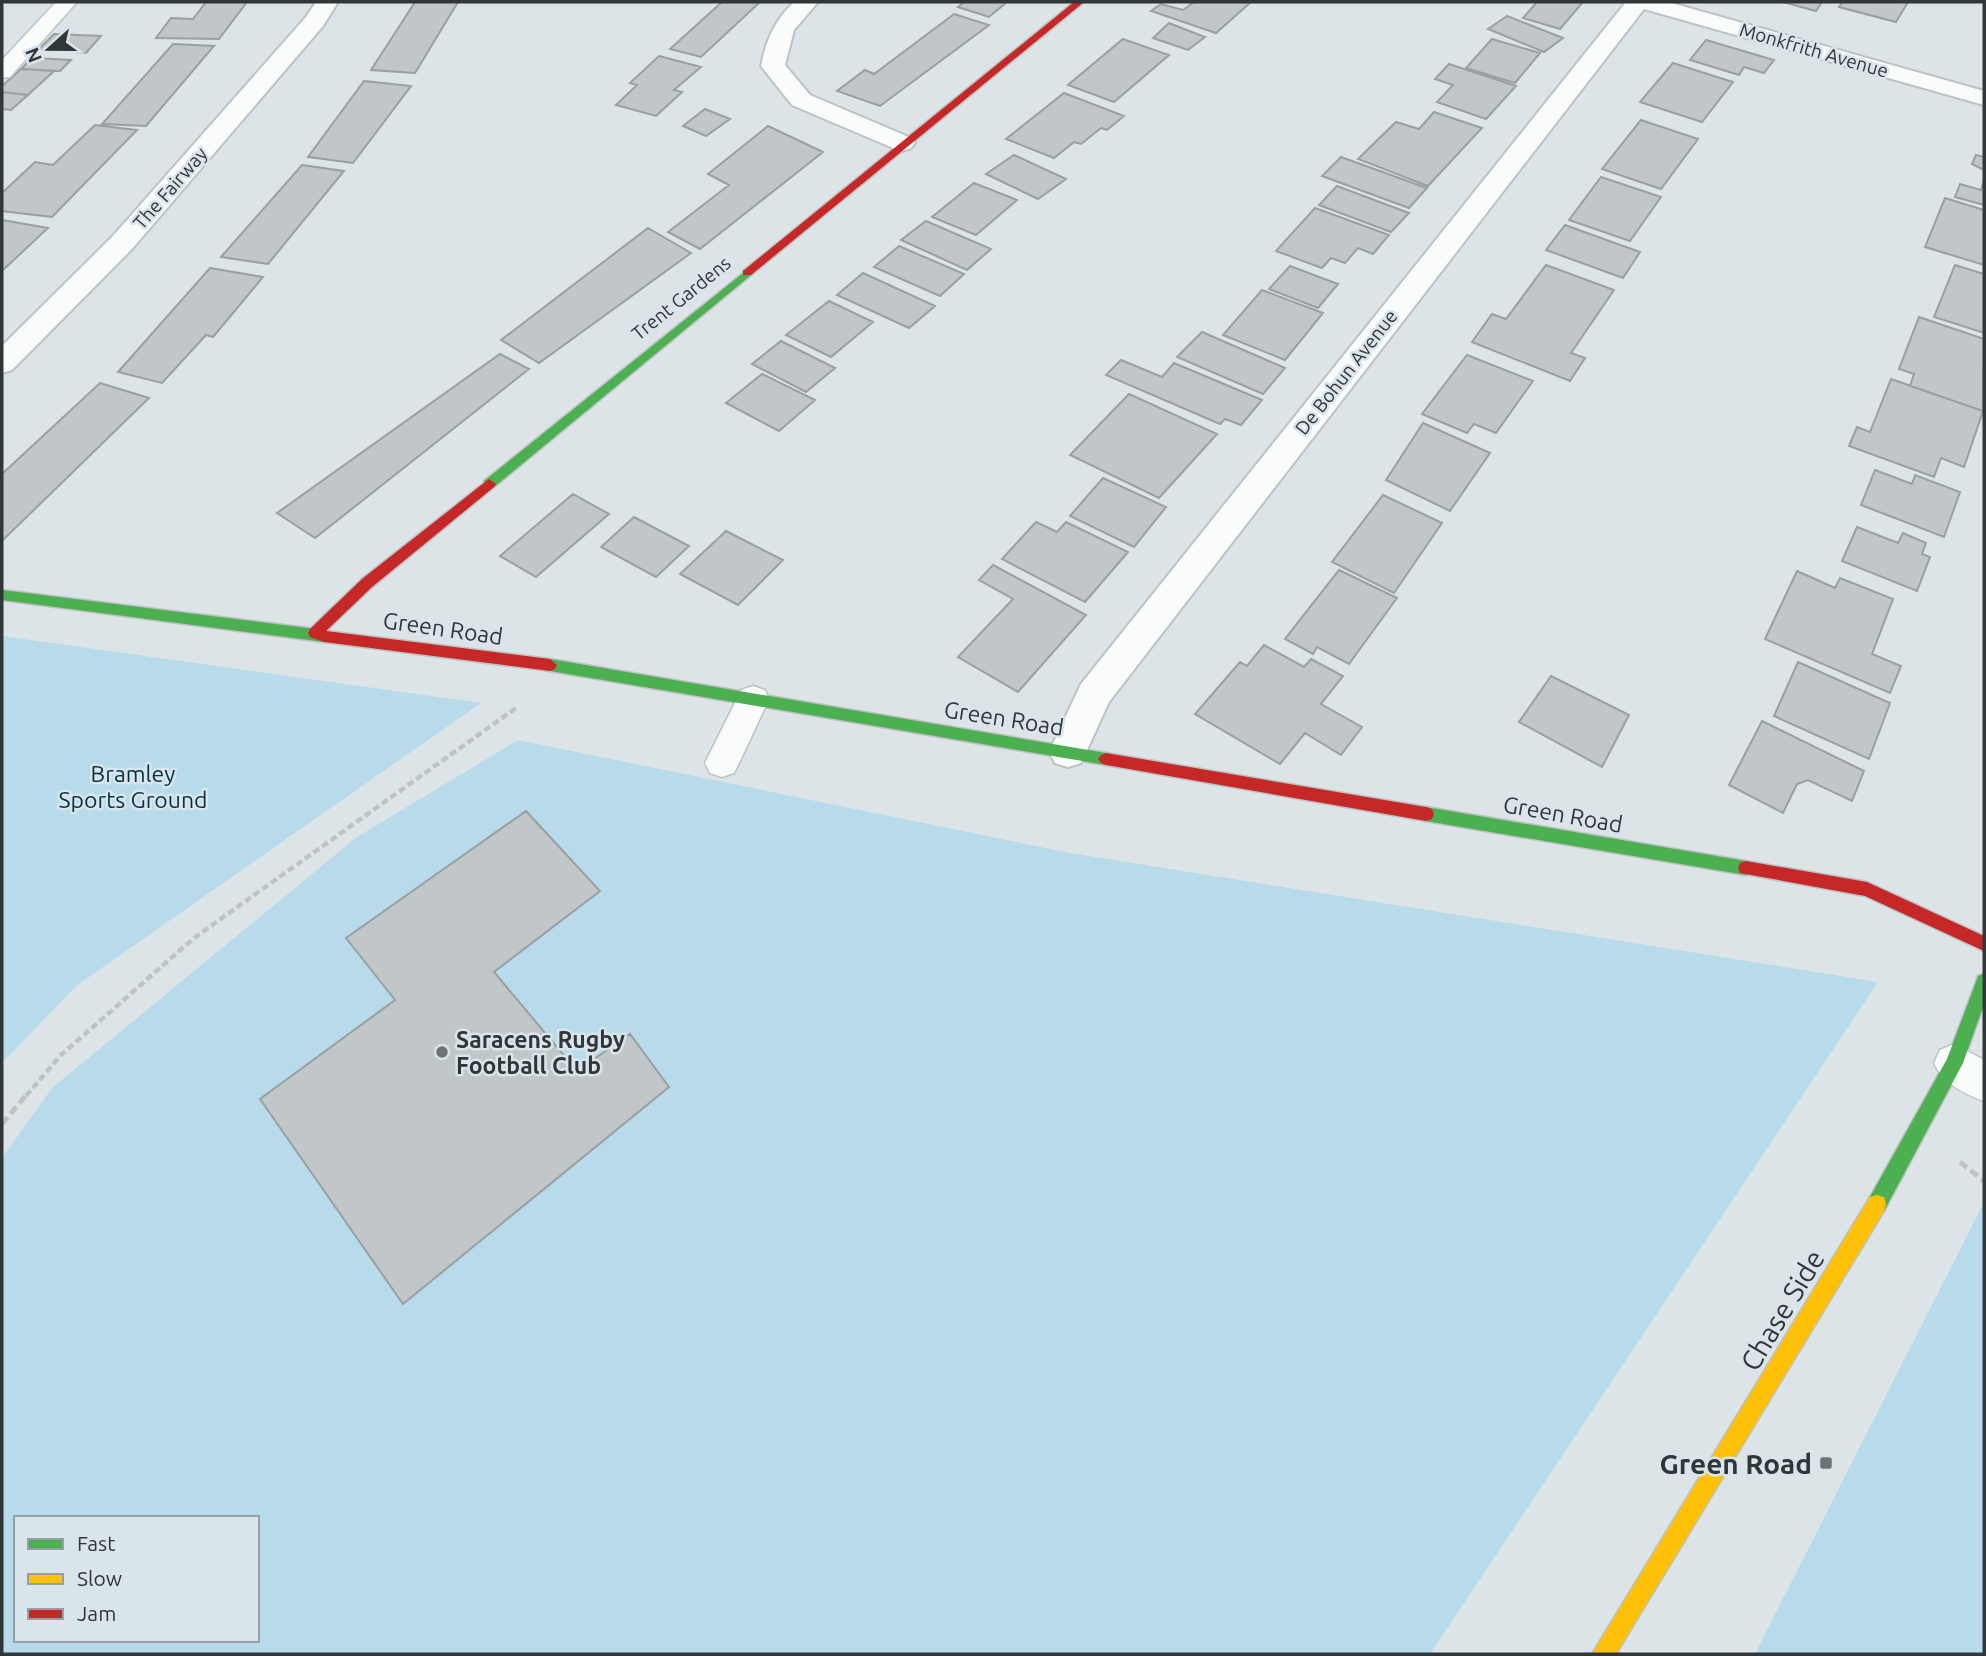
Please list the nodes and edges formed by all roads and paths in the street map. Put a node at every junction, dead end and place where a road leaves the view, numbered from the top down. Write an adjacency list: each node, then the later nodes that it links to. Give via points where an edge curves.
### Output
1 (67, 2): 7 (lane)
2 (327, 2): 10 (street, The Fairway, via 122,243)
3 (807, 2): 9 (street, via 787,19 773,66 801,100)
4 (1079, 2): 9 (street, Trent Gardens)
5 (1639, 2): 15 (street, De Bohun Avenue, via 1094,694)
6 (1644, 2): 8 (street, Monkfrith Avenue)
7 (2, 72)
8 (1984, 98)
9 (902, 143): 12 (street, Trent Gardens, via 377,574)
10 (2, 363)
11 (2, 595): 12 (street, Green Road)
12 (314, 633): 13 (street, Green Road)
13 (571, 668): 14 (street, Green Road); 20 (path, via 194,938 60,1056)
14 (753, 699): 15 (street, Green Road); 16 (lane)
15 (1068, 752): 17 (street, Green Road, via 1867,889)
16 (722, 763)
17 (1984, 944)
18 (1984, 982): 19 (street, Chase Side)
19 (1969, 1072): 21 (street, Chase Side, via 1919,1131)
20 (2, 1124)
21 (1603, 1654)

